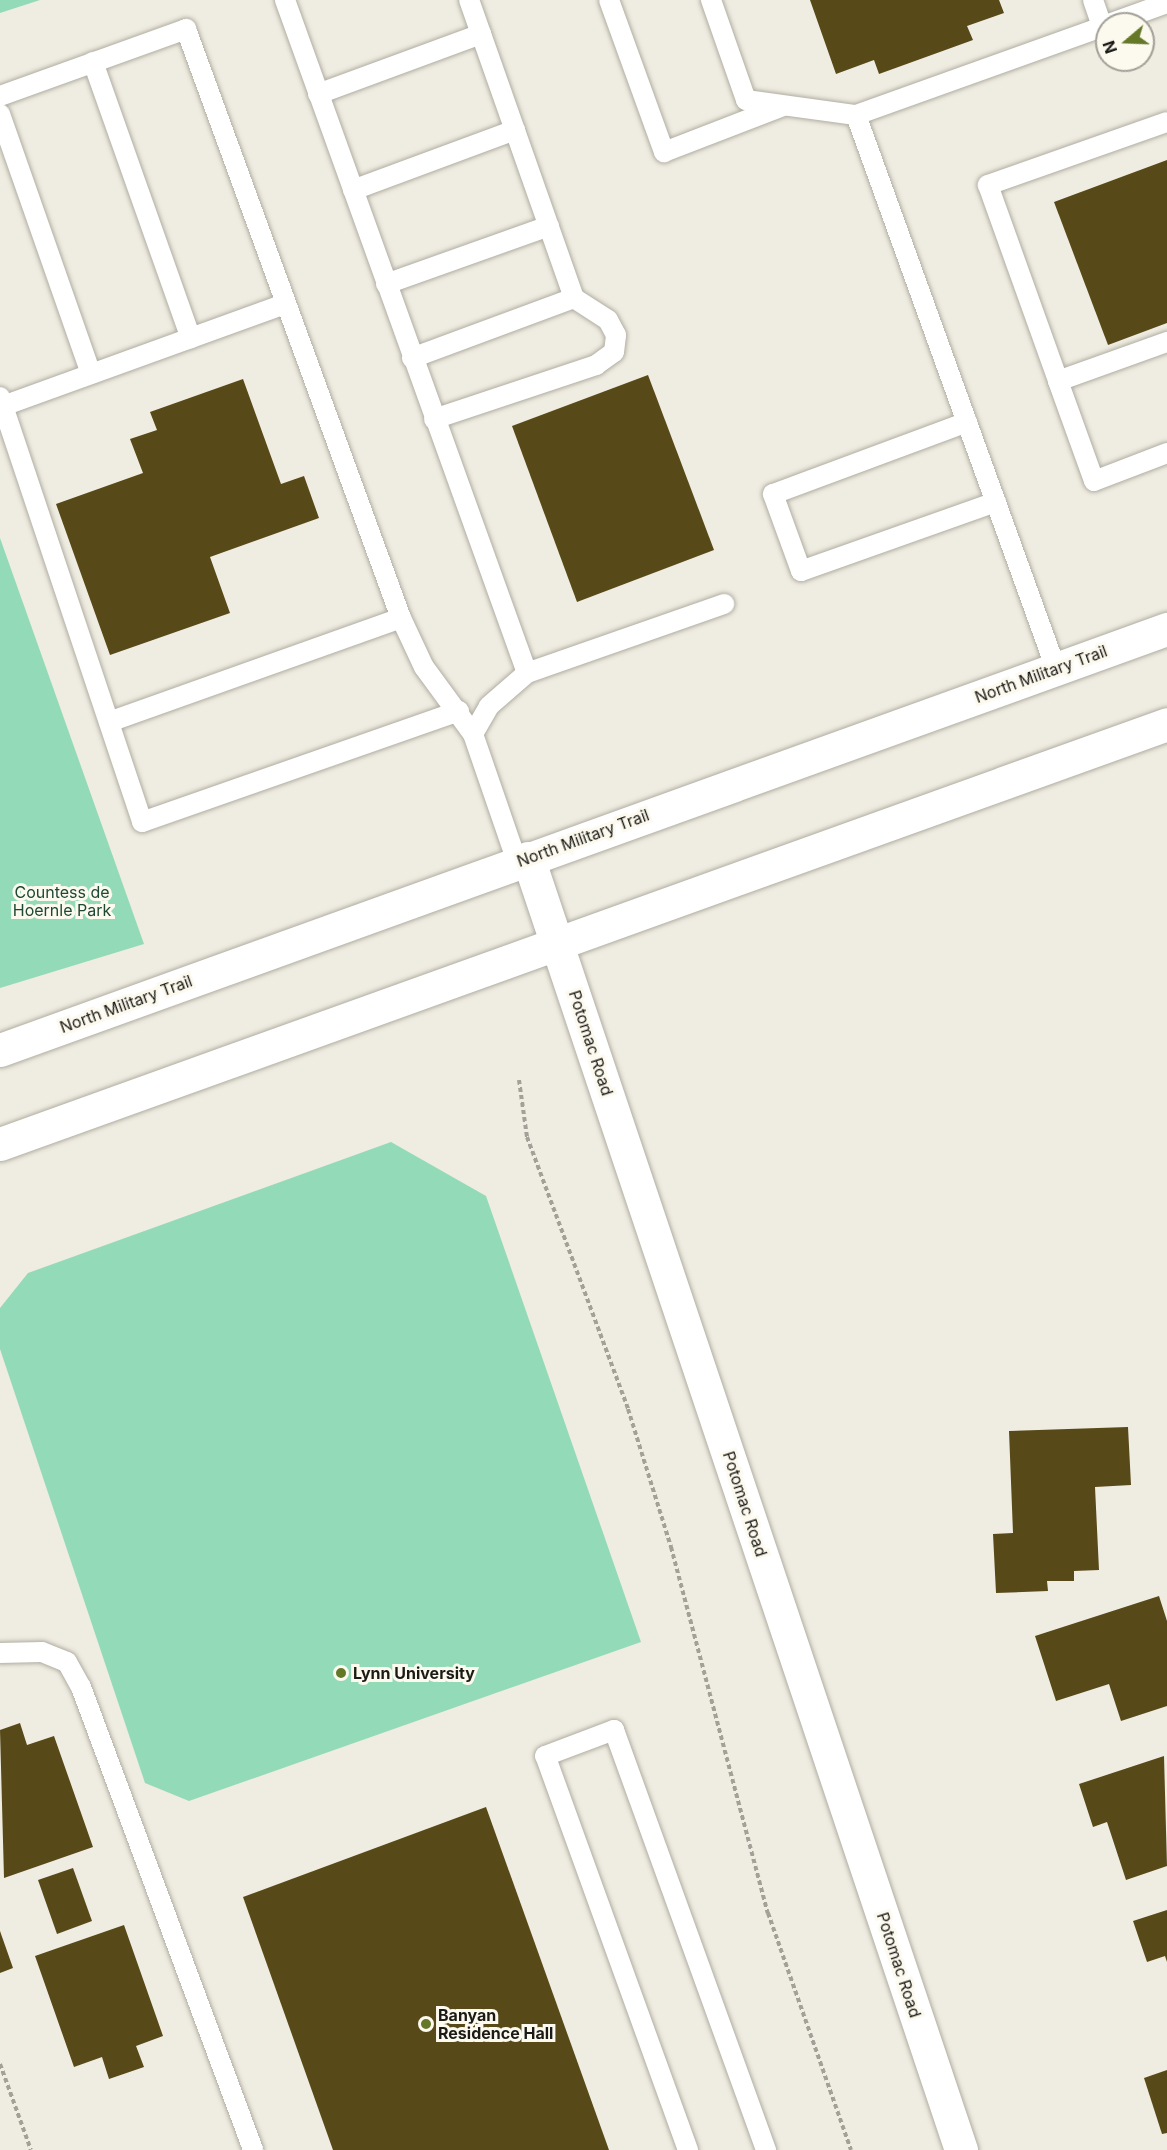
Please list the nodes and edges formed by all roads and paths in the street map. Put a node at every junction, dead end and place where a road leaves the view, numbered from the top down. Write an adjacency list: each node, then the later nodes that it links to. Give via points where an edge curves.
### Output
1 (285, 0): 10 (lane)
2 (469, 0): 8 (lane)
3 (609, 0): 12 (lane, via 664,153)
4 (711, 0): 12 (lane, via 746,100)
5 (1167, 3): 6 (lane)
6 (1142, 12)
7 (1095, 29): 14 (lane)
8 (481, 34): 10 (lane); 16 (lane)
9 (93, 62): 11 (lane); 21 (lane, via 186,29); 22 (lane)
10 (318, 94): 17 (lane)
11 (0, 96)
12 (786, 105): 14 (lane)
13 (0, 114): 25 (lane)
14 (856, 115): 29 (lane)
15 (1167, 122): 26 (lane, via 988,185)
16 (515, 130): 17 (lane); 18 (lane)
17 (353, 190): 19 (lane)
18 (549, 226): 19 (lane); 20 (lane)
19 (386, 284): 24 (lane)
20 (574, 298): 24 (lane); 28 (lane, via 608,320 615,336 614,352 596,365)
21 (285, 304): 22 (lane); 33 (lane)
22 (191, 338): 25 (lane)
23 (1167, 342): 26 (lane)
24 (412, 358): 28 (lane)
25 (91, 374): 27 (lane)
26 (1058, 381): 30 (lane, via 1094,481)
27 (2, 402): 38 (lane)
28 (434, 419): 36 (lane)
29 (967, 422): 31 (lane); 31 (lane, via 773,494 801,571)
30 (1167, 453)
31 (996, 502): 35 (lane)
32 (724, 604): 36 (lane)
33 (401, 618): 37 (lane, via 424,667); 38 (lane)
34 (1167, 629): 35 (main road, North Military Trail)
35 (1056, 669): 41 (main road, North Military Trail)
36 (527, 673): 40 (lane, via 489,706)
37 (459, 711): 38 (lane, via 142,822); 40 (lane)
38 (109, 722)
39 (1167, 724): 42 (main road)
40 (473, 734): 41 (lane)
41 (523, 860): 42 (main road, Potomac Road); 43 (main road, North Military Trail)
42 (558, 944): 45 (main road); 53 (main road, Potomac Road)
43 (0, 1050)
44 (519, 1080): 52 (path, via 527,1137 628,1409 740,1794 768,1913)
45 (0, 1144)
46 (0, 1653): 49 (lane, via 51,1655 67,1662 81,1687)
47 (0, 2064): 48 (path)
48 (31, 2150)
49 (253, 2150)
50 (688, 2150): 51 (lane, via 545,1756 614,1730)
51 (766, 2150)
52 (851, 2150)
53 (961, 2150)

